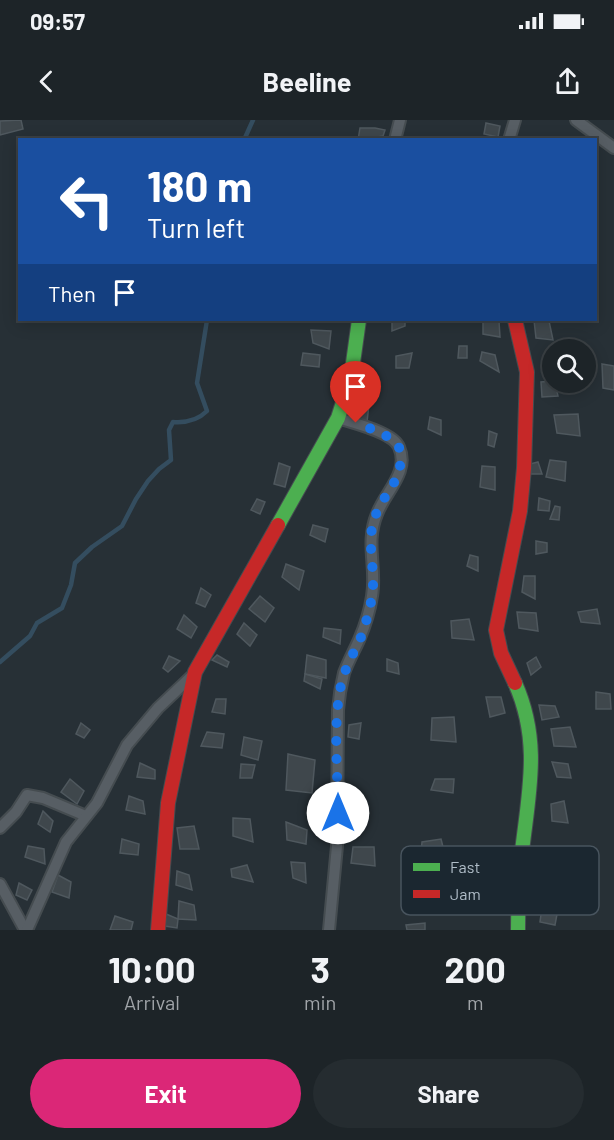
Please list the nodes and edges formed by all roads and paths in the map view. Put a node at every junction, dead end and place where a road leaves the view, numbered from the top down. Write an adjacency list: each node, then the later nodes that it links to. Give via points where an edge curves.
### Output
1 (400, 120): 4 (street)
2 (515, 120): 5 (street)
3 (576, 120): 6 (street)
4 (396, 138)
5 (510, 138)
6 (614, 148)
7 (359, 321): 9 (street, via 351,377)
8 (515, 321): 13 (street, via 527,372 524,468 520,511 496,630 503,663 525,707 532,758 533,781)
9 (338, 418): 10 (street); 18 (street, via 392,438 398,444 402,464 373,523 373,594 340,690 337,846)
10 (195, 672): 11 (street, via 127,745 97,803); 17 (street, via 168,803)
11 (86, 816): 12 (street, via 27,795); 16 (street, via 66,842)
12 (0, 828)
13 (523, 846)
14 (0, 884): 16 (street)
15 (519, 915): 19 (street)
16 (26, 930)
17 (158, 930)
18 (328, 930)
19 (518, 930)

